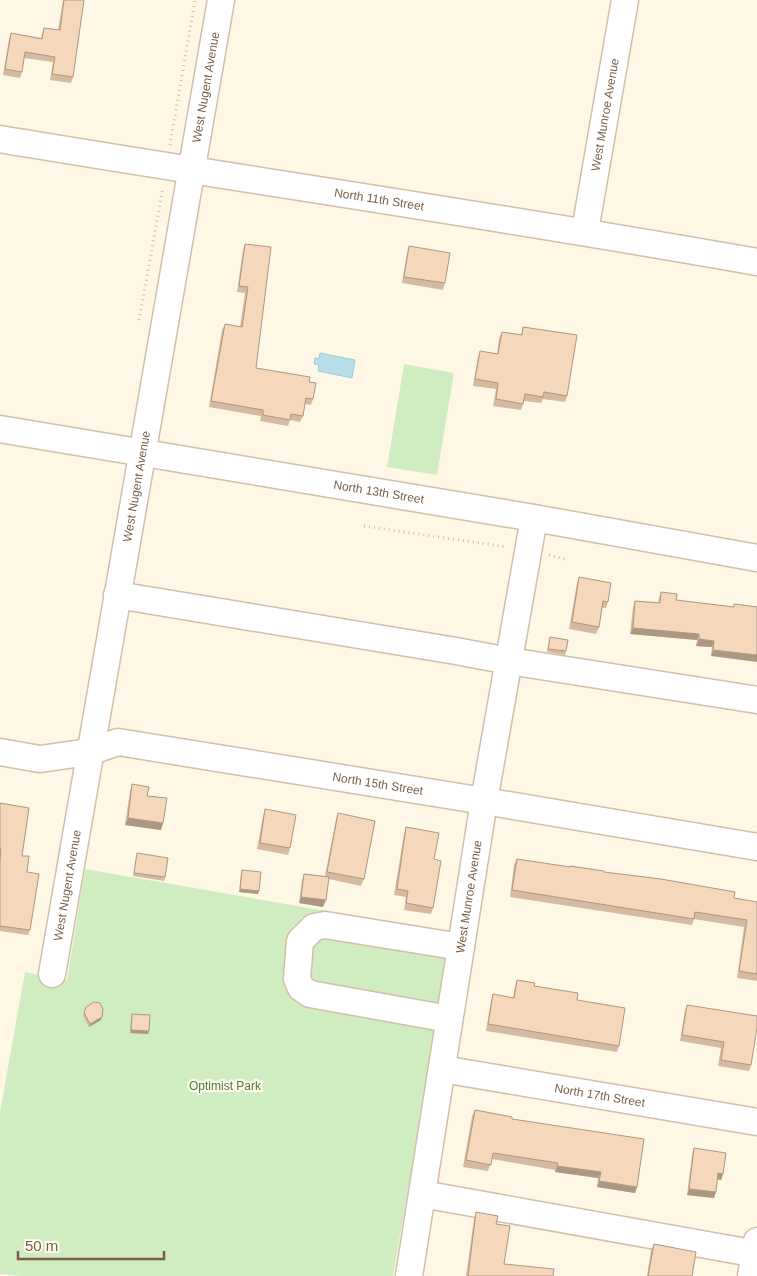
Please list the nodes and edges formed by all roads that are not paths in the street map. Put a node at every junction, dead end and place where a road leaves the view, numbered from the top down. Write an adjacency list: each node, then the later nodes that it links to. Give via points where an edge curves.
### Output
1 (221, 0): 4 (street, West Nugent Avenue)
2 (625, 0): 5 (street, West Munroe Avenue)
3 (0, 139): 4 (street, North 11th Street)
4 (191, 171): 5 (street, North 11th Street); 8 (street, West Nugent Avenue)
5 (586, 231): 6 (street, North 11th Street)
6 (757, 262)
7 (0, 429): 8 (street, North 13th Street)
8 (142, 453): 9 (street, North 13th Street); 11 (street, West Nugent Avenue)
9 (534, 518): 10 (street, North 13th Street); 12 (street, West Munroe Avenue)
10 (757, 558)
11 (117, 595): 12 (street); 15 (street, West Nugent Avenue)
12 (509, 661): 13 (street); 16 (street, West Munroe Avenue)
13 (757, 700)
14 (0, 752): 15 (street, North 15th Street, via 40,759)
15 (89, 752): 16 (street, North 15th Street, via 118,742); 19 (street, West Nugent Avenue)
16 (484, 800): 17 (street, North 15th Street); 18 (street, West Munroe Avenue)
17 (757, 847)
18 (461, 947): 20 (street, West Munroe Avenue); 20 (street, via 325,925 314,927 300,941 297,979 301,988 310,994)
19 (52, 974)
20 (449, 1019): 21 (street, West Munroe Avenue)
21 (442, 1069): 22 (street, North 17th Street); 23 (street, West Munroe Avenue)
22 (757, 1122)
23 (422, 1194): 24 (street); 25 (street, West Munroe Avenue)
24 (755, 1256)
25 (409, 1276)

